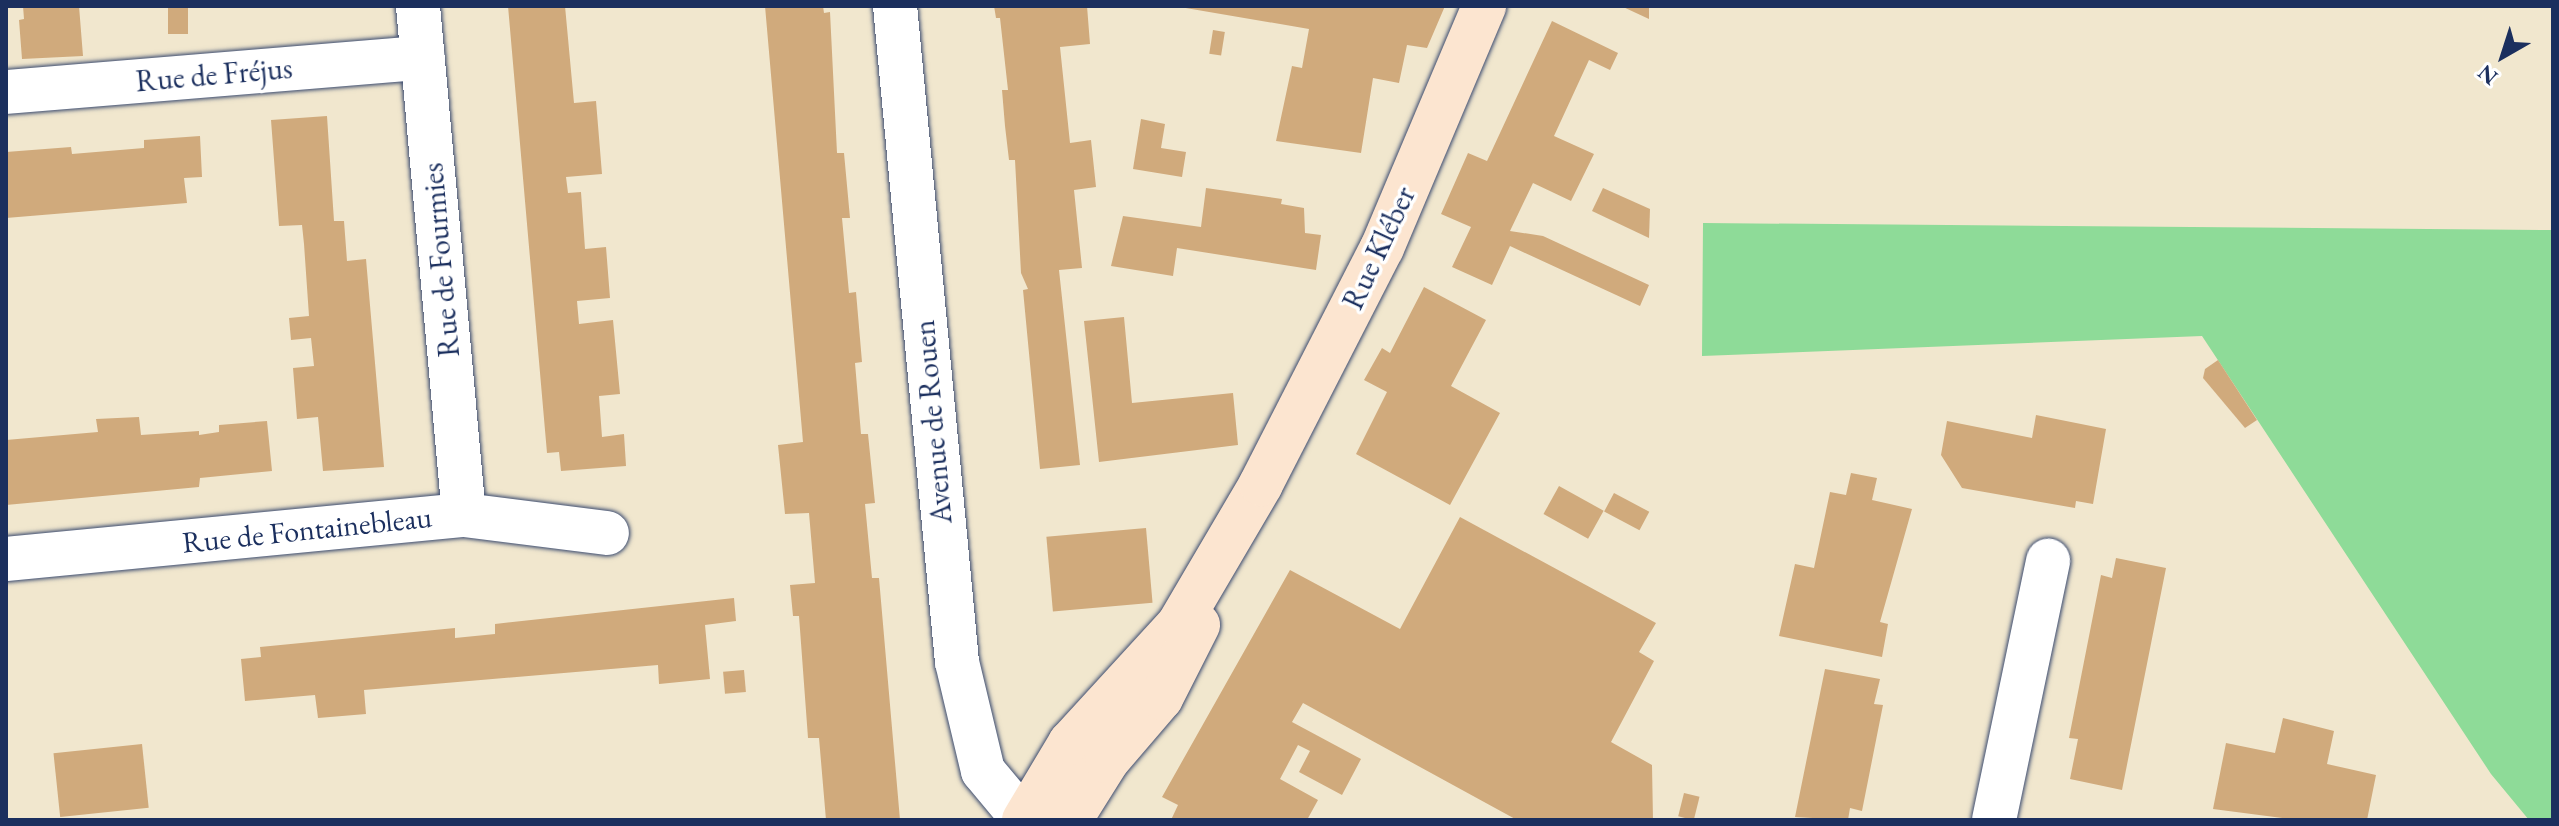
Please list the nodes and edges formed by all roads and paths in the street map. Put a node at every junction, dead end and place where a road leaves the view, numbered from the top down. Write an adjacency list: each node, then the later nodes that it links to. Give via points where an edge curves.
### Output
1 (418, 6): 4 (street, Rue de Fourmies)
2 (895, 6): 11 (street, Avenue de Rouen, via 957,662 983,771)
3 (1484, 6): 6 (street, Rue Kléber, via 1382,248)
4 (423, 58): 5 (street, Rue de Fréjus); 7 (street, Rue de Fourmies)
5 (6, 92)
6 (1261, 484): 11 (street, Rue Kléber, via 1179,624 1070,743); 12 (street, Rue Kléber, via 1174,676)
7 (464, 515): 8 (street, Rue de Fontainebleau); 9 (street, Rue de Fontainebleau)
8 (607, 533)
9 (6, 559)
10 (2048, 561): 13 (street)
11 (1024, 820)
12 (1070, 820)
13 (1994, 820)

